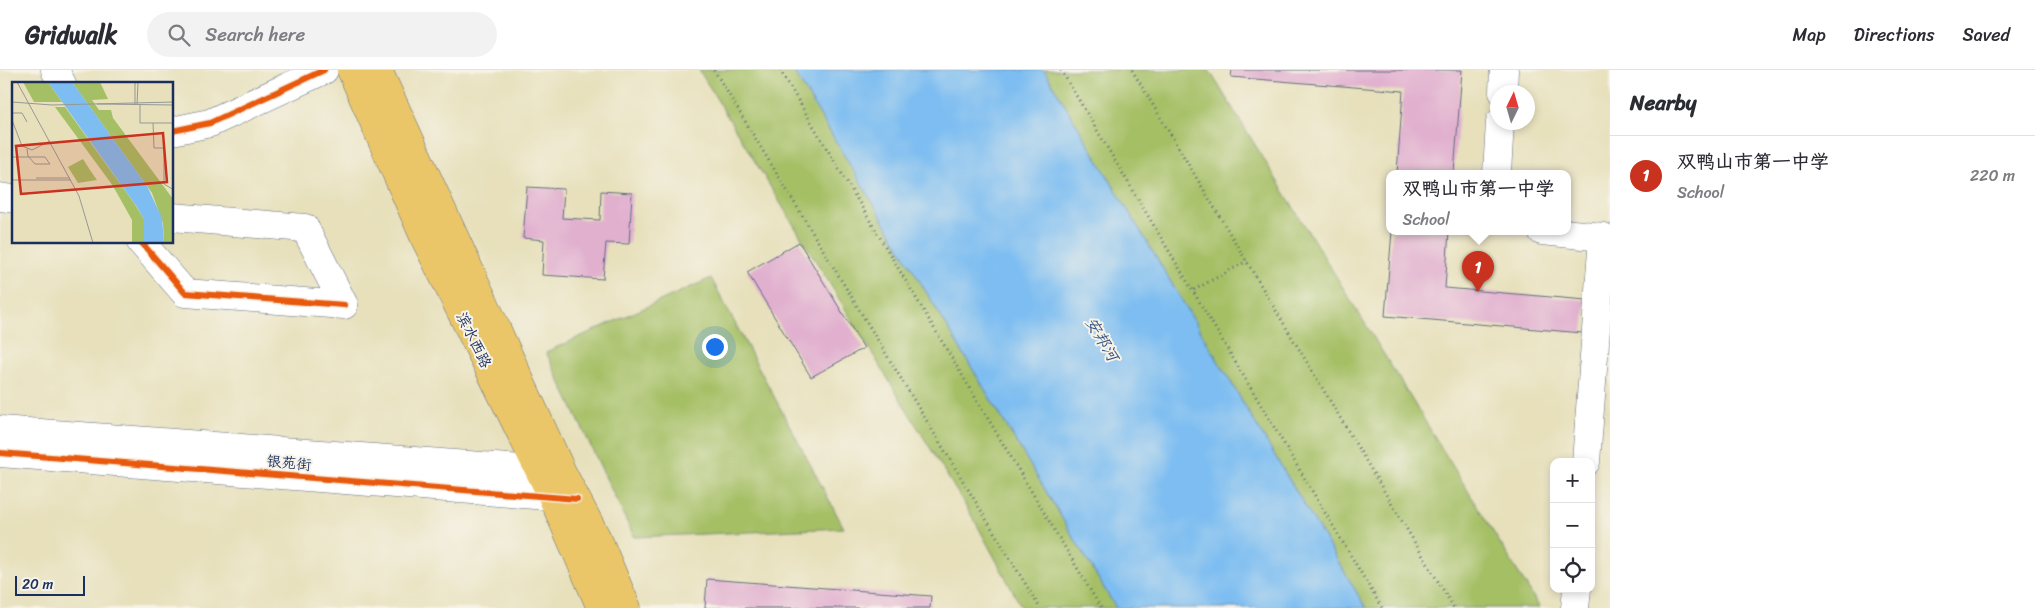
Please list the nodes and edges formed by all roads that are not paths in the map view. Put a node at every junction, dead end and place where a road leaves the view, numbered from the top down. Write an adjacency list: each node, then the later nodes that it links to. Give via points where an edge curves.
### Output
1 (55, 70): 6 (street)
2 (324, 70): 9 (street, via 210,122)
3 (351, 70): 17 (main road, 滨水西路, via 425,240)
4 (378, 70): 17 (main road, 滨水西路)
5 (1504, 70): 7 (street)
6 (61, 82)
7 (1503, 85)
8 (1500, 130): 10 (street)
9 (174, 131)
10 (1497, 170)
11 (174, 217): 13 (street, via 305,228 344,305 185,293)
12 (1571, 234): 15 (street, via 1604,237)
13 (143, 244)
14 (0, 430): 17 (street, 银苑街)
15 (1595, 450)
16 (0, 453): 17 (street, 银苑街)
17 (557, 484): 19 (main road, 滨水西路); 20 (main road, 滨水西路, via 599,542)
18 (1577, 593): 21 (street)
19 (601, 608)
20 (627, 608)
21 (1575, 608)

